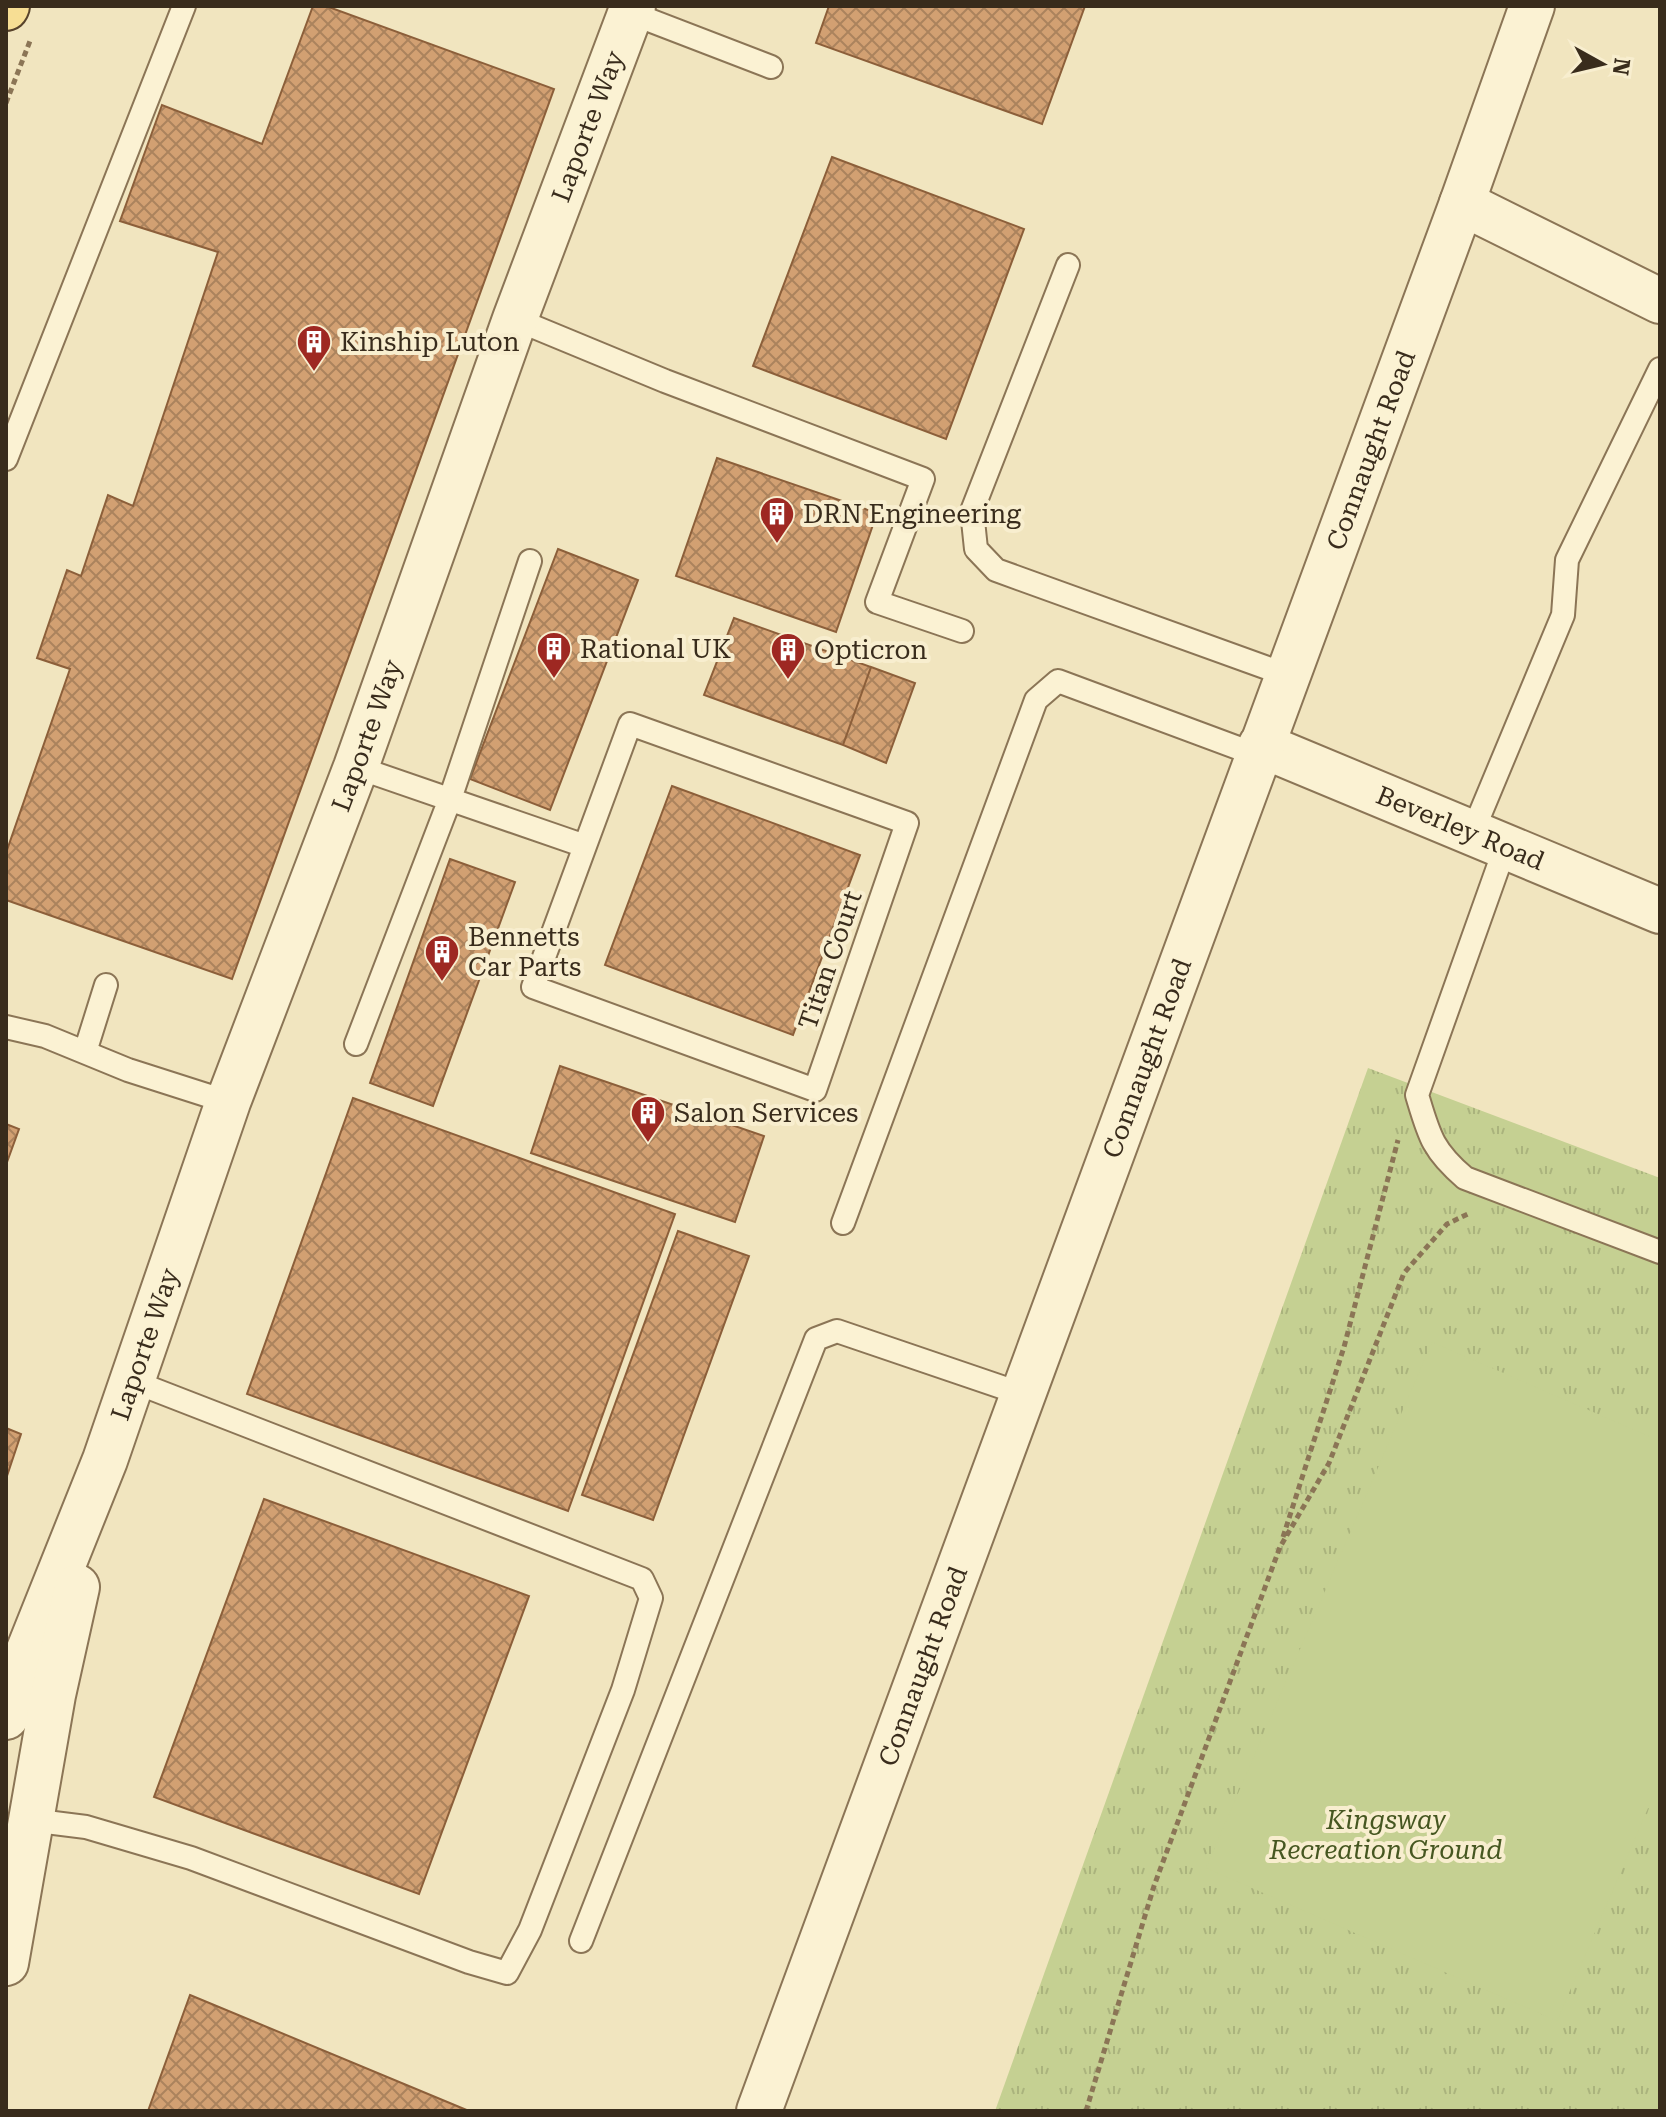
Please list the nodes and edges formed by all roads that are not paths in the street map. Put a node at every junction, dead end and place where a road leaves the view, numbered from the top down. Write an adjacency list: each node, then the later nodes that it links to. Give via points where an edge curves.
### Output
1 (184, 6): 10 (lane)
2 (1532, 6): 5 (street, Connaught Road)
3 (625, 8): 4 (lane); 8 (street, Laporte Way)
4 (771, 67)
5 (1462, 203): 7 (street); 13 (street, Connaught Road)
6 (1068, 265): 13 (lane, via 972,511 976,549 996,570)
7 (1660, 301)
8 (515, 319): 12 (lane, via 923,479 877,602); 15 (street, Laporte Way)
9 (1660, 369): 17 (lane, via 1567,560 1563,615)
10 (6, 459)
11 (530, 561): 16 (lane)
12 (962, 631)
13 (1287, 675): 14 (street, Connaught Road)
14 (1259, 750): 17 (street, Beverley Road); 25 (lane, via 1058,681 1036,700); 28 (street, Connaught Road)
15 (356, 767): 16 (lane); 24 (street, Laporte Way)
16 (450, 799): 18 (lane); 22 (lane)
17 (1489, 838): 19 (street, Beverley Road); 26 (lane, via 1417,1095 1430,1136 1443,1159 1465,1178)
18 (585, 846): 18 (lane, Titan Court, via 630,724 907,823 815,1090 533,987)
19 (1660, 911)
20 (106, 985): 23 (lane)
21 (6, 1027): 23 (lane)
22 (356, 1044)
23 (85, 1052): 24 (lane)
24 (228, 1102): 27 (street, Laporte Way)
25 (843, 1223)
26 (1660, 1252)
27 (132, 1381): 29 (street, Laporte Way); 31 (lane, via 642,1579 651,1598 623,1690 530,1930 507,1973 191,1858 86,1827)
28 (1022, 1394): 32 (lane, via 837,1331 816,1339); 34 (street, Connaught Road)
29 (105, 1460): 30 (street, Laporte Way); 31 (street, Laporte Way)
30 (6, 1717)
31 (30, 1820): 33 (street, Laporte Way)
32 (581, 1941)
33 (6, 1963)
34 (759, 2111)

